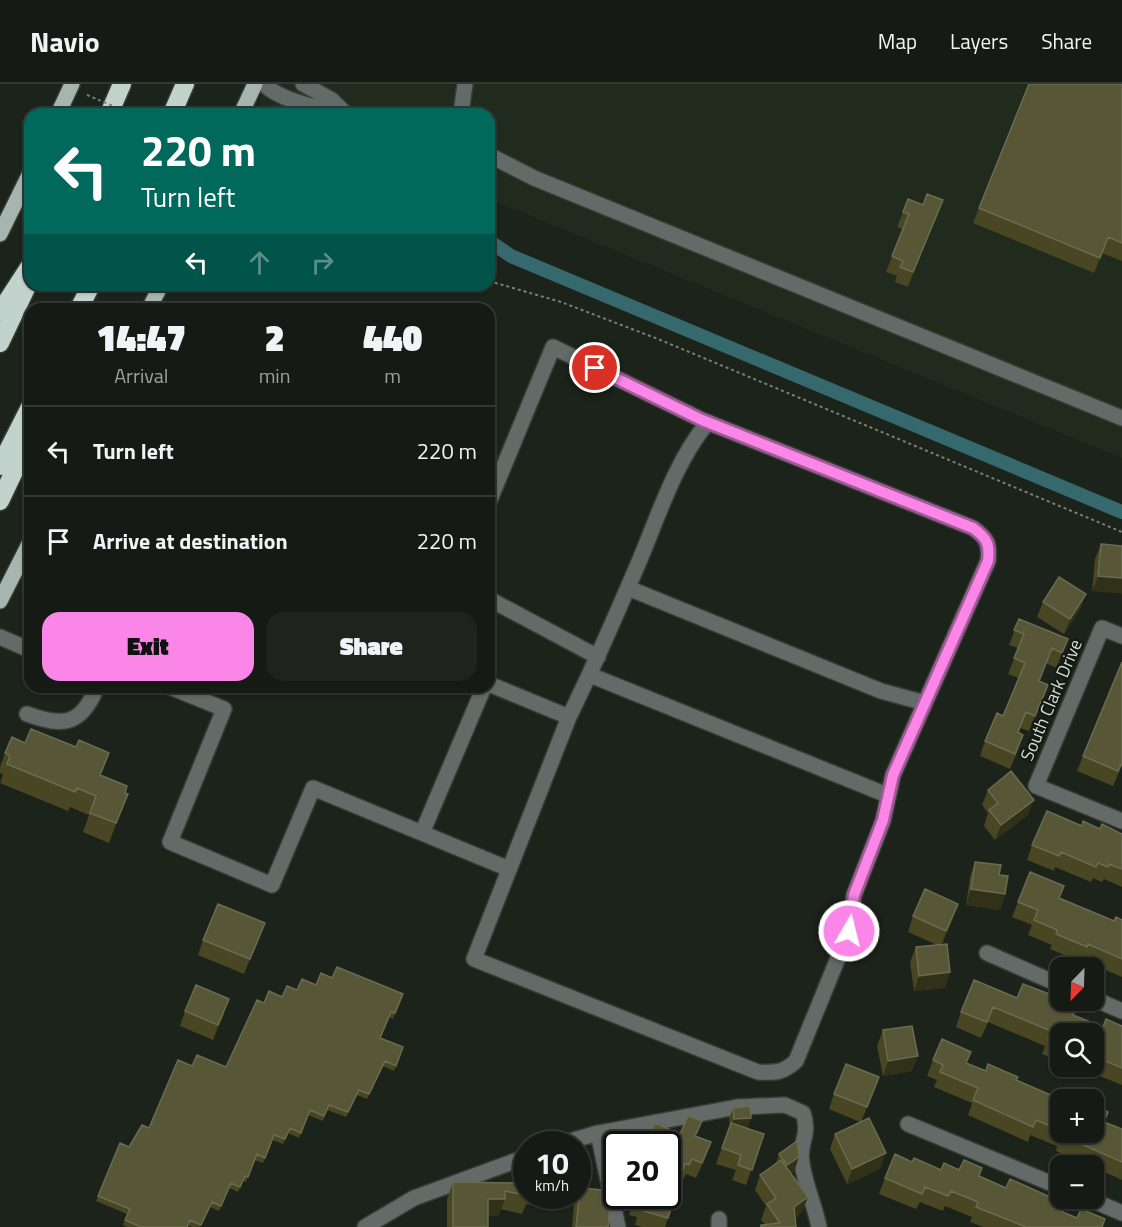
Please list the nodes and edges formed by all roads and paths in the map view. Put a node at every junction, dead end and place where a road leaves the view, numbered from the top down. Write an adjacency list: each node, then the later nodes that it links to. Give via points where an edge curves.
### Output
1 (72, 84): 9 (main road)
2 (122, 84): 10 (highway)
3 (186, 84): 12 (highway)
4 (255, 84): 13 (main road)
5 (264, 84): 14 (street, via 296,100)
6 (303, 84): 15 (street)
7 (465, 84): 16 (street)
8 (87, 95): 11 (path, bridge)
9 (61, 108)
10 (112, 108)
11 (118, 108)
12 (175, 108)
13 (244, 108)
14 (325, 108)
15 (340, 108)
16 (462, 108)
17 (495, 158): 25 (street, via 534,178)
18 (24, 185): 19 (main road)
19 (0, 234)
20 (24, 275): 23 (highway)
21 (495, 283): 32 (path, via 561,302 658,339)
22 (25, 291): 24 (highway)
23 (0, 312)
24 (0, 343)
25 (1122, 418)
26 (24, 419): 29 (highway)
27 (708, 422): 30 (street, via 553,347); 34 (street, via 691,443 676,474); 46 (street, via 973,528 986,537 988,561)
28 (24, 451): 31 (highway)
29 (0, 466)
30 (495, 487)
31 (0, 501)
32 (1122, 532)
33 (24, 554): 35 (main road)
34 (628, 588): 40 (street); 46 (street, via 881,691)
35 (0, 601)
36 (495, 601): 40 (street)
37 (1122, 636): 50 (street, South Clark Drive, via 1102,628 1036,786)
38 (0, 637): 39 (street)
39 (24, 647)
40 (598, 657): 41 (street)
41 (590, 675): 48 (street); 49 (street)
42 (495, 686): 48 (street)
43 (95, 693): 47 (street, via 82,715 67,722 52,723)
44 (185, 693): 51 (street, via 224,709 170,842 272,885 313,788)
45 (481, 693): 51 (street)
46 (925, 703): 49 (street)
47 (27, 714)
48 (569, 717): 52 (street)
49 (887, 795): 52 (street, via 883,820 854,895 849,931 796,1060 786,1070 775,1073 758,1072 474,959)
50 (1122, 821)
51 (422, 833): 52 (street)
52 (509, 869)
53 (987, 953): 54 (street)
54 (1050, 980)
55 (1104, 1003): 56 (street)
56 (1122, 1011)
57 (908, 1124): 61 (street)
58 (598, 1133): 59 (street); 65 (street); 66 (street, via 737,1107 785,1105 803,1113 808,1127 802,1164)
59 (591, 1135)
60 (513, 1162): 64 (street, via 414,1198)
61 (1050, 1183)
62 (1104, 1205): 63 (street)
63 (1122, 1213)
64 (365, 1227)
65 (618, 1227)
66 (819, 1227)

